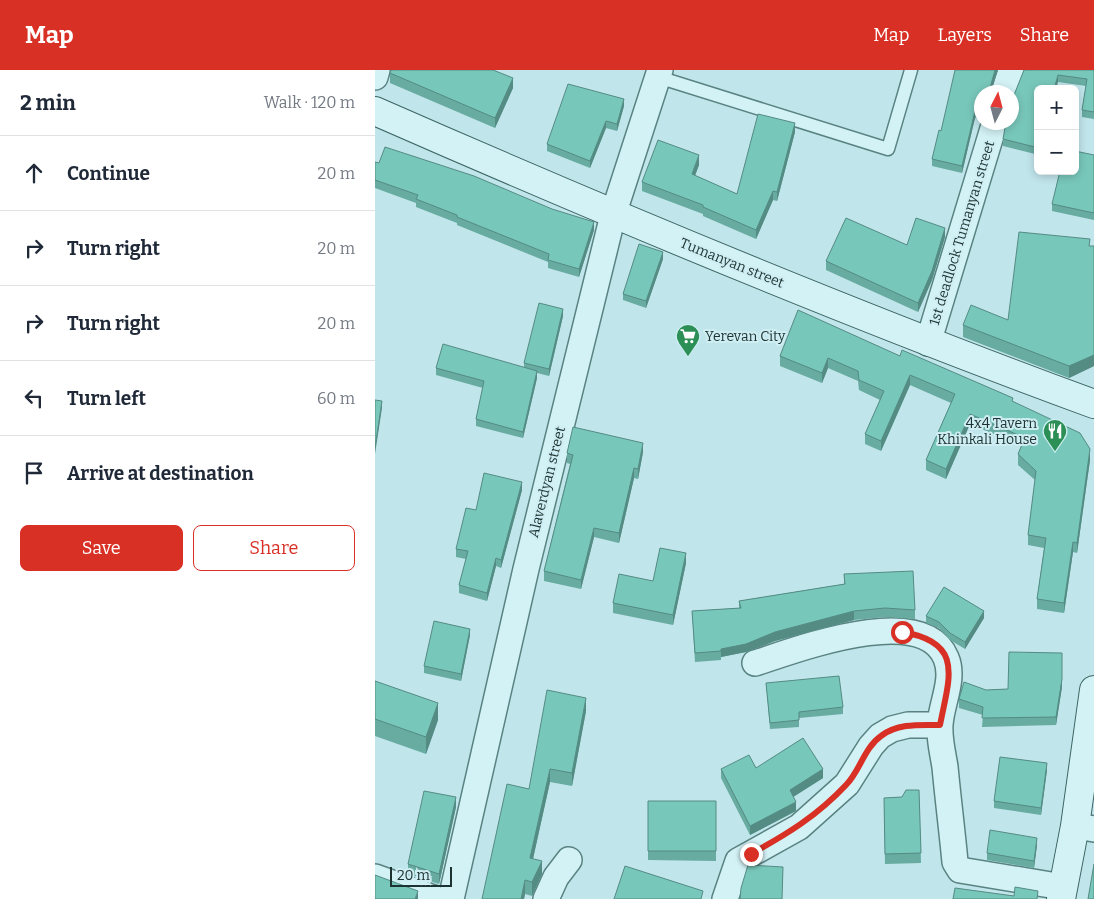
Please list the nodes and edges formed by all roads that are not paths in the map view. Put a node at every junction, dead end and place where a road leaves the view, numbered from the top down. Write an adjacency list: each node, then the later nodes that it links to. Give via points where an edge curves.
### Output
1 (377, 70): 5 (street)
2 (911, 70): 4 (lane, via 888,149)
3 (1011, 70): 6 (street)
4 (659, 73): 9 (street, Alaverdyan street)
5 (375, 76)
6 (1006, 85)
7 (375, 111): 9 (main road, Tumanyan street)
8 (993, 130): 10 (street, 1st deadlock Tumanyan street)
9 (613, 215): 10 (main road, Tumanyan street); 20 (street, Alaverdyan street, via 526,569)
10 (928, 343): 11 (main road, Tumanyan street)
11 (1094, 404)
12 (755, 663): 14 (street, via 850,635 902,632 931,639 949,666)
13 (1094, 690): 15 (main road)
14 (940, 725): 18 (street, via 955,862 960,870 1044,885); 22 (street, via 908,726 892,729 880,736 847,784 799,827 739,861)
15 (1084, 827): 18 (main road)
16 (569, 860): 21 (street, via 556,877)
17 (375, 877): 19 (street)
18 (1062, 893)
19 (437, 899)
20 (451, 899)
21 (546, 899)
22 (725, 899)

